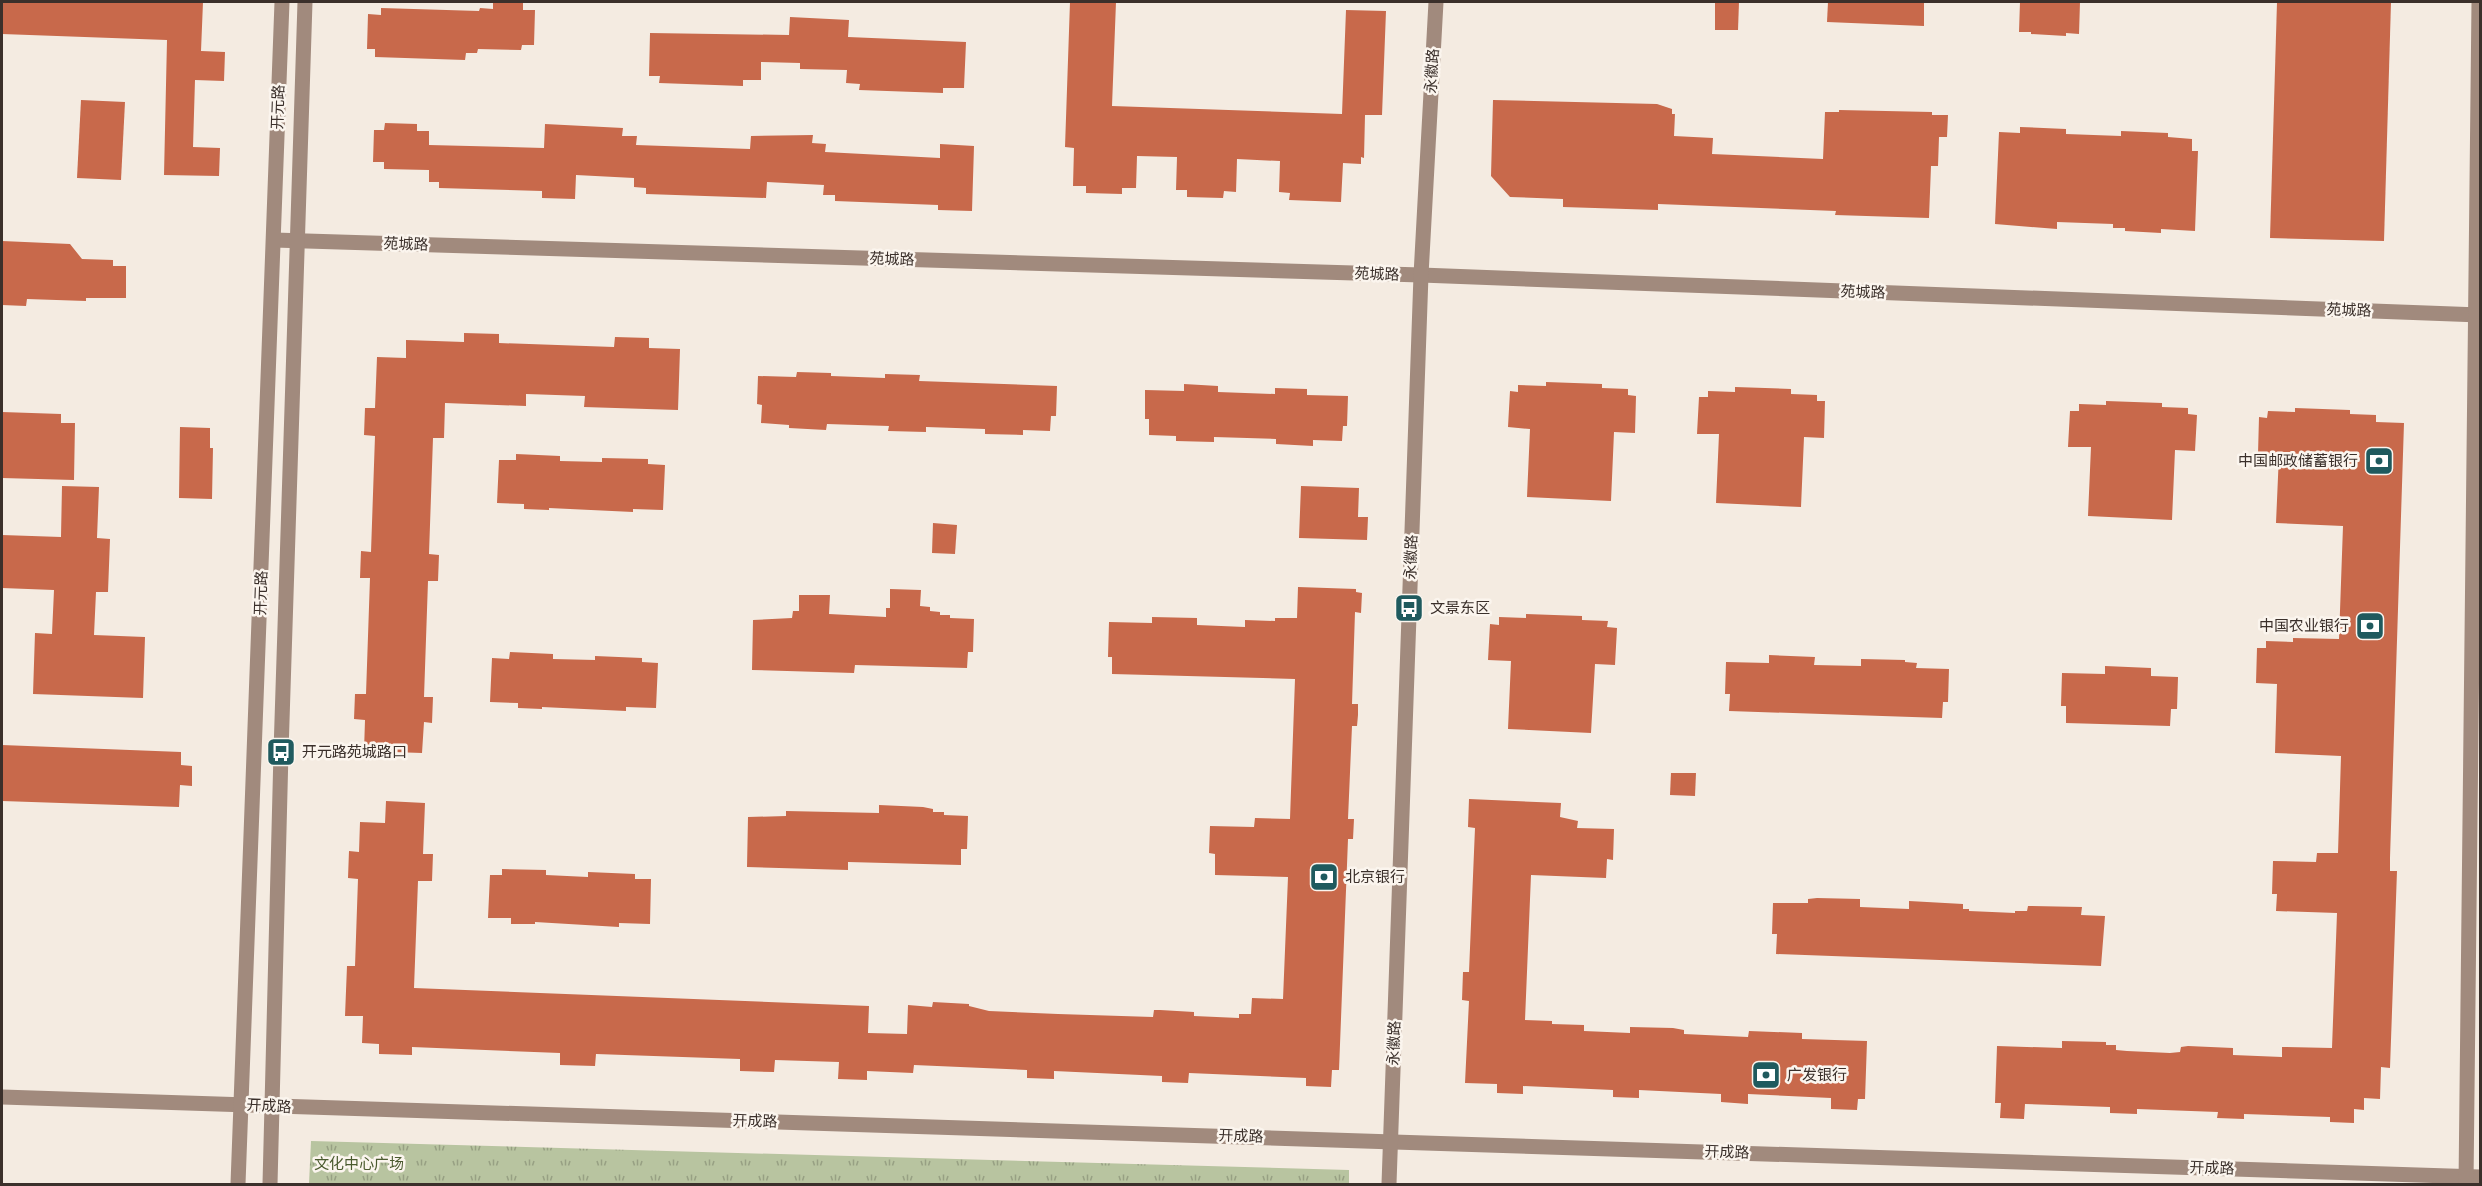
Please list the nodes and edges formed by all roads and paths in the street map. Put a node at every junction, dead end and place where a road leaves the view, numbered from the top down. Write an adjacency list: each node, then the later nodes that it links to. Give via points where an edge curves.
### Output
1 (282, 2): 5 (street, 开元路)
2 (305, 2): 6 (street, 开元路)
3 (1436, 2): 7 (street, 永徽路)
4 (2479, 2): 8 (street)
5 (274, 240): 6 (street, 苑城路); 10 (street, 开元路)
6 (298, 241): 7 (street, 苑城路); 11 (street, 开元路)
7 (1421, 276): 8 (street, 苑城路); 12 (street, 永徽路)
8 (2479, 315): 13 (street)
9 (2, 1096): 10 (street, 开成路)
10 (241, 1105): 11 (street, 开成路); 14 (street, 开元路)
11 (272, 1106): 12 (street, 开成路); 15 (street, 开元路)
12 (1391, 1141): 13 (street, 开成路); 16 (street, 永徽路)
13 (2471, 1180)
14 (238, 1185)
15 (270, 1185)
16 (1389, 1185)

